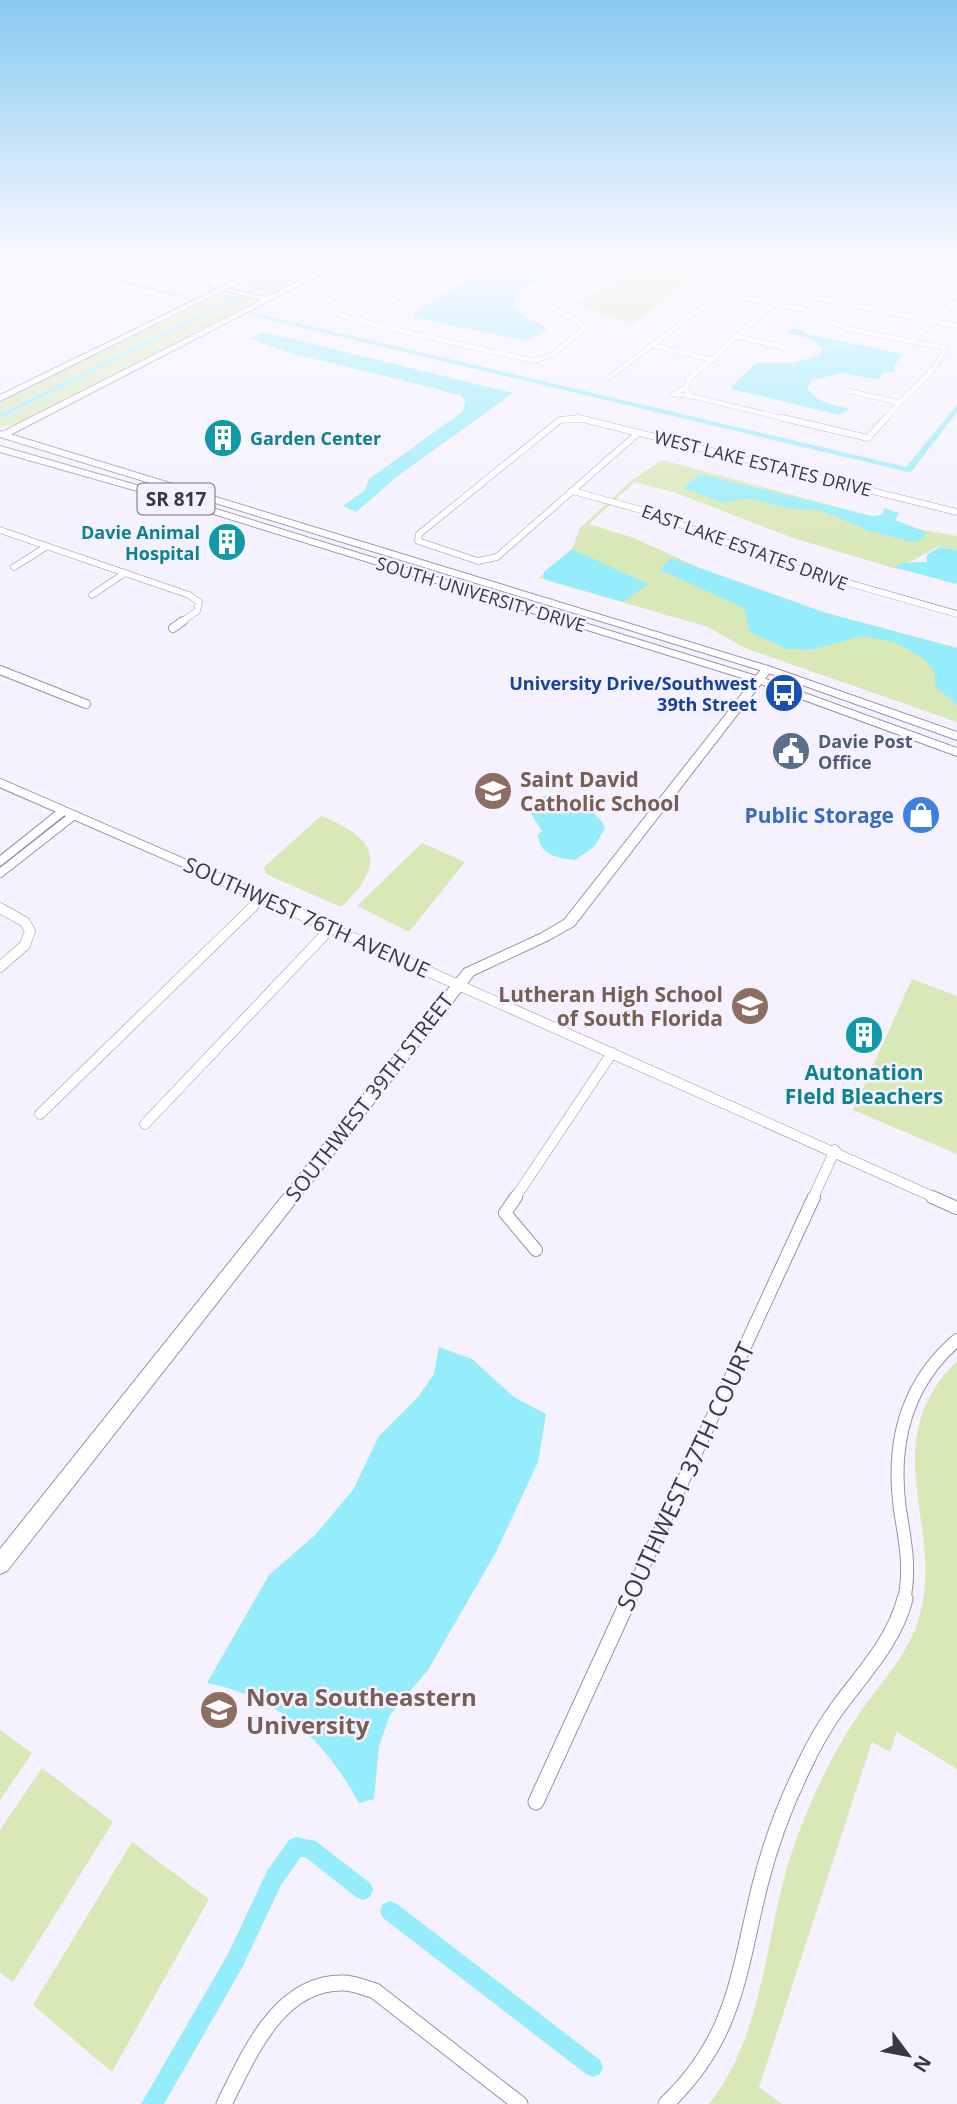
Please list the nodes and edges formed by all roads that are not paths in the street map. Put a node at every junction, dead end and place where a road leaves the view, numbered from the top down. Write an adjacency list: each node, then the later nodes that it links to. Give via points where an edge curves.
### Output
1 (67, 355): 12 (main road)
2 (88, 355): 14 (main road)
3 (154, 355): 17 (street)
4 (509, 355): 5 (street, via 535,361)
5 (551, 355)
6 (637, 355): 11 (street)
7 (694, 355): 10 (street)
8 (721, 355): 10 (street)
9 (942, 355): 15 (street, via 915,391)
10 (715, 360): 15 (street, via 688,390 868,438)
11 (610, 377)
12 (0, 388)
13 (849, 391): 15 (street)
14 (0, 398)
15 (897, 402)
16 (638, 433): 19 (street); 19 (street, WEST LAKE ESTATES DRIVE, via 568,417 560,420 417,538 422,544 478,561 497,557); 21 (street, WEST LAKE ESTATES DRIVE)
17 (1, 435): 23 (main road, SOUTH UNIVERSITY DRIVE / SR 817)
18 (0, 449): 25 (main road, SOUTH UNIVERSITY DRIVE / SR 817)
19 (573, 491): 31 (street, EAST LAKE ESTATES DRIVE, via 648,512 789,566)
20 (957, 501): 21 (street)
21 (954, 511)
22 (0, 530): 24 (street)
23 (363, 545): 25 (main road); 28 (main road, SOUTH UNIVERSITY DRIVE / SR 817)
24 (46, 547): 26 (street); 27 (street)
25 (351, 554): 30 (main road, SOUTH UNIVERSITY DRIVE / SR 817)
26 (14, 567)
27 (125, 573): 29 (street); 32 (street, via 199,602 197,611)
28 (513, 591): 30 (main road); 34 (main road, SOUTH UNIVERSITY DRIVE / SR 817)
29 (92, 595)
30 (502, 600): 34 (main road, SOUTH UNIVERSITY DRIVE / SR 817)
31 (957, 614)
32 (173, 628)
33 (0, 670): 35 (street)
34 (764, 675): 36 (main road, SOUTH UNIVERSITY DRIVE / SR 817); 37 (main road, SOUTH UNIVERSITY DRIVE / SR 817); 47 (street, SOUTHWEST 39TH STREET, via 569,923 492,958 468,972)
35 (86, 704)
36 (957, 736)
37 (957, 752)
38 (0, 783): 39 (street, SOUTHWEST 76TH AVENUE)
39 (63, 811): 40 (street, SOUTHWEST 76TH AVENUE); 41 (street)
40 (74, 815): 42 (street); 43 (street, SOUTHWEST 76TH AVENUE)
41 (0, 861)
42 (0, 873)
43 (262, 898): 45 (street, SOUTHWEST 76TH AVENUE); 49 (street)
44 (0, 908): 46 (street, via 26,922 30,931 25,945)
45 (331, 928): 47 (street, SOUTHWEST 76TH AVENUE); 50 (street)
46 (0, 967)
47 (459, 984): 48 (street, SOUTHWEST 76TH AVENUE); 55 (street, SOUTHWEST 39TH STREET)
48 (612, 1053): 51 (street, SOUTHWEST 76TH AVENUE); 53 (street, via 505,1213)
49 (40, 1114)
50 (145, 1124)
51 (835, 1150): 52 (street, SOUTHWEST 76TH AVENUE); 56 (street, SOUTHWEST 37TH COURT)
52 (957, 1208)
53 (536, 1250)
54 (957, 1340): 59 (street, via 918,1382 902,1423 897,1472 909,1554 901,1613 888,1641 835,1710 805,1764 757,1896 727,2024 697,2076)
55 (0, 1564)
56 (536, 1802)
57 (224, 2104): 58 (street, via 274,2015 314,1987 349,1982 375,1991)
58 (520, 2104)
59 (666, 2104)

